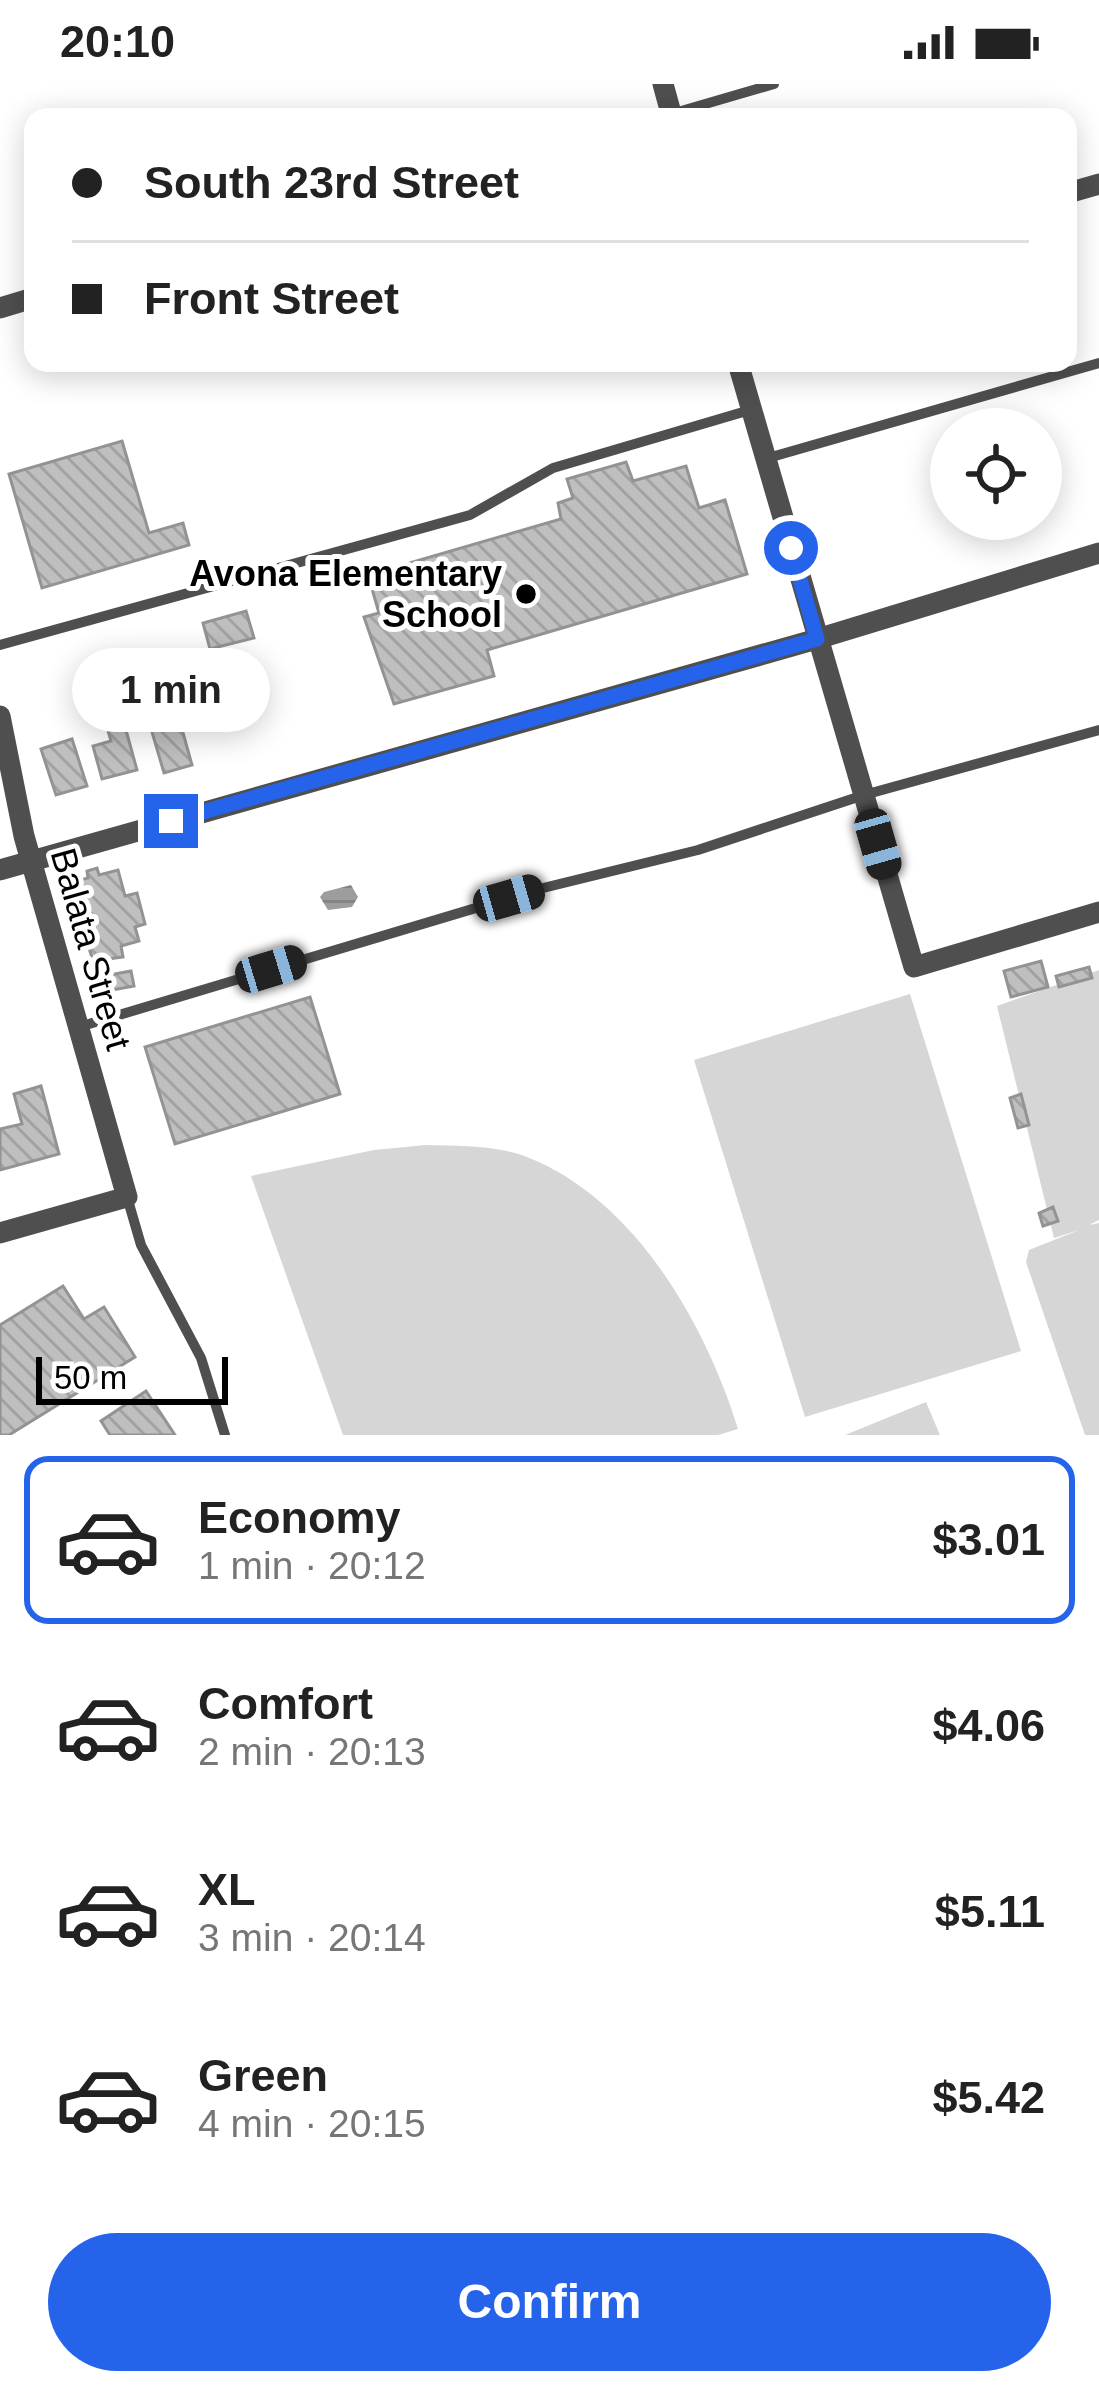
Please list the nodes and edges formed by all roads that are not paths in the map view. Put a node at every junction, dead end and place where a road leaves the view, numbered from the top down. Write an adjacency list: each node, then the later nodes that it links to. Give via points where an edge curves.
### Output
1 (774, 84): 2 (lane)
2 (694, 108)
3 (741, 372): 5 (street)
4 (1067, 372): 6 (lane)
5 (752, 410): 6 (street); 9 (lane, via 554,468 470,514)
6 (766, 458): 8 (street)
7 (1099, 554): 8 (street)
8 (817, 639): 12 (street); 13 (street)
9 (0, 645)
10 (0, 716): 13 (street, Balata Street)
11 (1099, 730): 12 (lane)
12 (864, 795): 15 (street, via 914,967); 16 (lane)
13 (32, 861): 14 (street); 16 (street, Balata Street)
14 (0, 870)
15 (1099, 912)
16 (79, 1027): 17 (street, Balata Street)
17 (127, 1197): 18 (street); 19 (lane, via 141,1245 201,1358)
18 (0, 1233)
19 (225, 1435)

